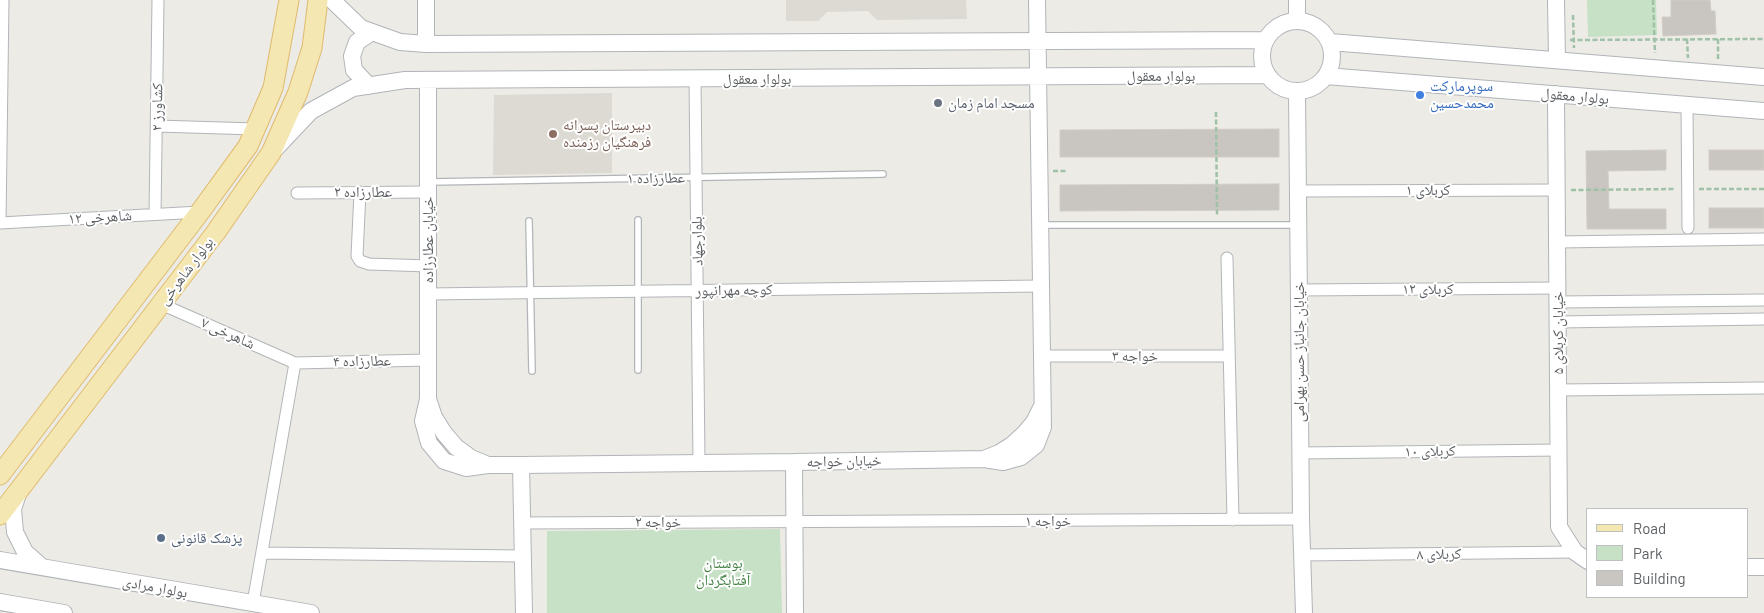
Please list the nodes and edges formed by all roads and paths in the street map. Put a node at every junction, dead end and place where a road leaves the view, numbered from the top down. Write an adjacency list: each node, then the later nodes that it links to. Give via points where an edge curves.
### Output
1 (3, 0): 58 (street)
2 (158, 0): 41 (street, کشاورز ۲)
3 (290, 0): 42 (main road, بولوار شاهرخی, via 274,88)
4 (318, 0): 43 (main road, بولوار شاهرخی, via 312,48 298,92)
5 (332, 0): 13 (street, via 361,28)
6 (426, 0): 23 (street)
7 (1037, 0): 21 (street, خیابان خواجه)
8 (1297, 0): 12 (street)
9 (1556, 0): 19 (street)
10 (1653, 0): 14 (path)
11 (1573, 15): 20 (path)
12 (1297, 20): 18 (street, via 1284,22); 22 (street, via 1316,26)
13 (372, 32): 23 (street, via 400,42); 35 (street, via 357,42 352,56 354,70)
14 (1654, 39): 15 (path); 20 (path); 25 (path)
15 (1687, 39): 16 (path); 28 (path)
16 (1718, 39): 17 (path); 27 (path)
17 (1764, 39)
18 (1264, 40): 21 (street); 29 (street, via 1261,58)
19 (1556, 40): 20 (path); 26 (street)
20 (1574, 40): 24 (path)
21 (1037, 42): 23 (street); 31 (street, خیابان خواجه)
22 (1330, 42): 26 (street); 30 (street, via 1332,59)
23 (426, 44)
24 (1574, 53)
25 (1655, 59)
26 (1557, 60): 28 (street)
27 (1719, 64)
28 (1688, 70): 32 (street)
29 (1267, 75): 31 (street, بولوار معقول); 36 (street, via 1285,90)
30 (1326, 76): 36 (street, via 1314,87); 37 (street, بولوار معقول)
31 (1038, 77): 33 (street, بولوار معقول); 59 (street, خیابان خواجه)
32 (1764, 77)
33 (695, 79): 34 (street, بولوار معقول); 45 (street, بلوارجهاد)
34 (428, 81): 35 (street, بولوار معقول, via 405,80); 46 (street, خیابان عطارزاده)
35 (369, 86): 43 (street, بولوار معقول, via 353,88 311,110)
36 (1297, 91): 50 (street, خیابان جانباز حسن بهرامی)
37 (1556, 94): 38 (street, بولوار معقول); 48 (street, خیابان کربلای ۵)
38 (1687, 105): 39 (street, بولوار معقول); 49 (street)
39 (1764, 111)
40 (1216, 112): 55 (path)
41 (157, 126): 42 (street); 54 (street, کشاورز ۲)
42 (255, 129): 53 (main road, بولوار شاهرخی, via 248,146)
43 (271, 153): 74 (main road, بولوار شاهرخی)
44 (883, 174): 45 (lane, عطارزاده ۱)
45 (696, 178): 46 (lane, عطارزاده ۱); 67 (street, بلوارجهاد)
46 (428, 187): 51 (street, عطارزاده ۲); 65 (street, خیابان عطارزاده)
47 (1764, 189): 49 (path)
48 (1557, 190): 49 (path); 50 (street, کربلای ۱); 63 (street, خیابان کربلای ۵)
49 (1688, 190): 61 (street)
50 (1298, 191): 60 (street, خیابان جانباز حسن بهرامی)
51 (360, 192): 52 (street, عطارزاده ۲); 65 (street, via 356,256 360,261)
52 (297, 193)
53 (200, 212): 54 (street, شاهرخی ۱۲); 90 (main road, بولوار شاهرخی)
54 (155, 214): 58 (street, شاهرخی ۱۲)
55 (1217, 216)
56 (638, 220): 69 (lane)
57 (530, 221): 70 (lane)
58 (0, 223)
59 (1039, 225): 60 (lane); 66 (street, خیابان خواجه)
60 (1298, 225): 68 (street, خیابان جانباز حسن بهرامی)
61 (1688, 228)
62 (1764, 239): 63 (street)
63 (1558, 242): 72 (street, خیابان کربلای ۵)
64 (1227, 258): 78 (street)
65 (428, 266): 71 (street, خیابان عطارزاده)
66 (1040, 286): 67 (street, کوچه مهرانپور); 77 (street, خیابان خواجه)
67 (697, 290): 69 (street, کوچه مهرانپور); 88 (street, بلوارجهاد)
68 (1299, 290): 72 (street, کربلای ۱۲); 86 (street, خیابان جانباز حسن بهرامی)
69 (638, 291): 70 (street, کوچه مهرانپور); 81 (lane)
70 (531, 292): 71 (street, کوچه مهرانپور); 82 (lane)
71 (428, 294): 79 (street, خیابان عطارزاده)
72 (1558, 295): 73 (street, کربلای ۱۲); 76 (street, خیابان کربلای ۵)
73 (1764, 300)
74 (161, 304): 80 (street, شاهرخی ۷); 91 (main road, بولوار شاهرخی)
75 (1764, 319): 76 (street)
76 (1558, 322): 84 (street, خیابان کربلای ۵)
77 (1040, 356): 78 (street, خواجه ۳); 87 (street, خیابان خواجه, via 1043,427 1036,445 1021,457 1003,462 984,459)
78 (1229, 356): 94 (street)
79 (428, 360): 80 (street, عطارزاده ۴); 89 (street, خیابان عطارزاده, via 428,399 423,421 429,444 444,460 466,468)
80 (295, 363): 97 (street)
81 (638, 370)
82 (532, 371)
83 (1764, 388): 84 (street)
84 (1558, 390): 85 (street, خیابان کربلای ۵)
85 (1559, 450): 86 (street, کربلای ۱۰); 100 (street, خیابان کربلای ۵, via 1560,527)
86 (1300, 453): 93 (street, خیابان جانباز حسن بهرامی)
87 (794, 462): 88 (street, خیابان عطارزاده); 95 (street, خیابان خواجه)
88 (699, 463): 89 (street, خیابان عطارزاده)
89 (521, 465): 96 (street)
90 (0, 475)
91 (22, 487): 92 (main road, بولوار شاهرخی); 102 (street, via 13,509 14,532 24,552)
92 (0, 515)
93 (1301, 519): 94 (street, خواجه ۱); 98 (street, خیابان جانباز حسن بهرامی)
94 (1233, 520): 95 (street, خواجه ۱)
95 (795, 522): 96 (street, خواجه ۲); 110 (street, خیابان خواجه)
96 (522, 523): 99 (street)
97 (262, 553): 99 (street); 106 (street)
98 (1302, 555): 100 (street, کربلای ۸); 111 (street, خیابان جانباز حسن بهرامی)
99 (523, 556): 109 (street)
100 (1582, 557)
101 (0, 560): 102 (street, بولوار مرادی)
102 (42, 567): 106 (street, بولوار مرادی)
103 (1749, 567): 104 (street)
104 (1764, 567)
105 (0, 602): 107 (street)
106 (251, 608): 108 (street, بولوار مرادی)
107 (64, 613)
108 (311, 613)
109 (524, 613)
110 (795, 613)
111 (1304, 613)

